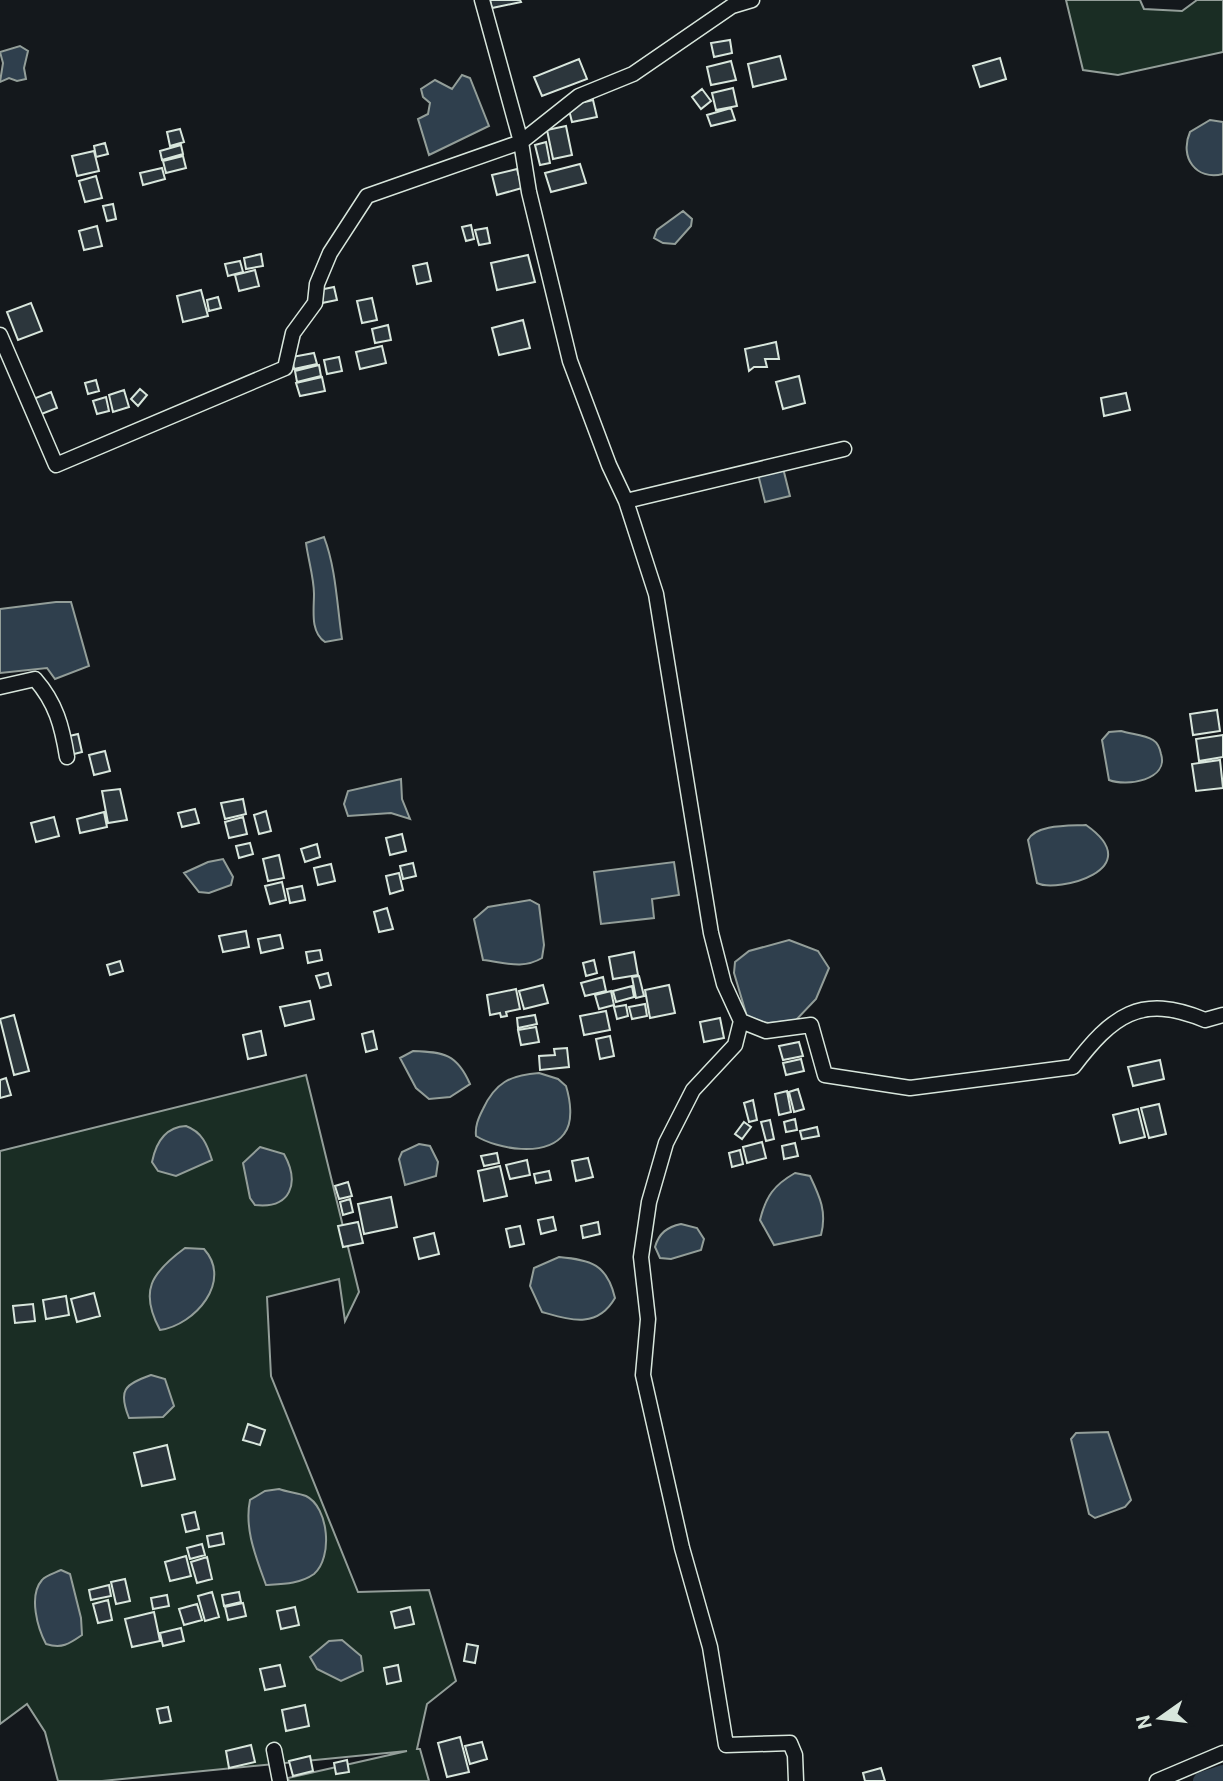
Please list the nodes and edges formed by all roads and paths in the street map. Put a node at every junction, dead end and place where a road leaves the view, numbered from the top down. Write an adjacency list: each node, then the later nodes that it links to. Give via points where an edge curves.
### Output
1 (482, 0): 3 (street)
2 (752, 0): 3 (street, via 732,6 633,75 579,96)
3 (521, 142): 4 (street, via 368,196 330,253 317,284 315,303 293,333 285,368 57,465); 6 (street, via 570,361)
4 (0, 335)
5 (844, 449): 6 (street)
6 (626, 501): 10 (street, via 656,594 711,933 724,984)
7 (0, 687): 8 (street, via 35,679 52,698)
8 (67, 757)
9 (1223, 1015): 10 (street, via 1205,1020 1181,1010 1135,1010 1102,1030 1073,1067 910,1088 825,1074 811,1025 766,1031)
10 (741, 1021): 14 (street, via 735,1045 694,1090 666,1143 649,1202 641,1257 648,1319 643,1375 682,1548 710,1647 726,1745 790,1743)
11 (274, 1750): 13 (street)
12 (1223, 1753): 15 (street)
13 (281, 1781)
14 (796, 1781)
15 (1157, 1781)

